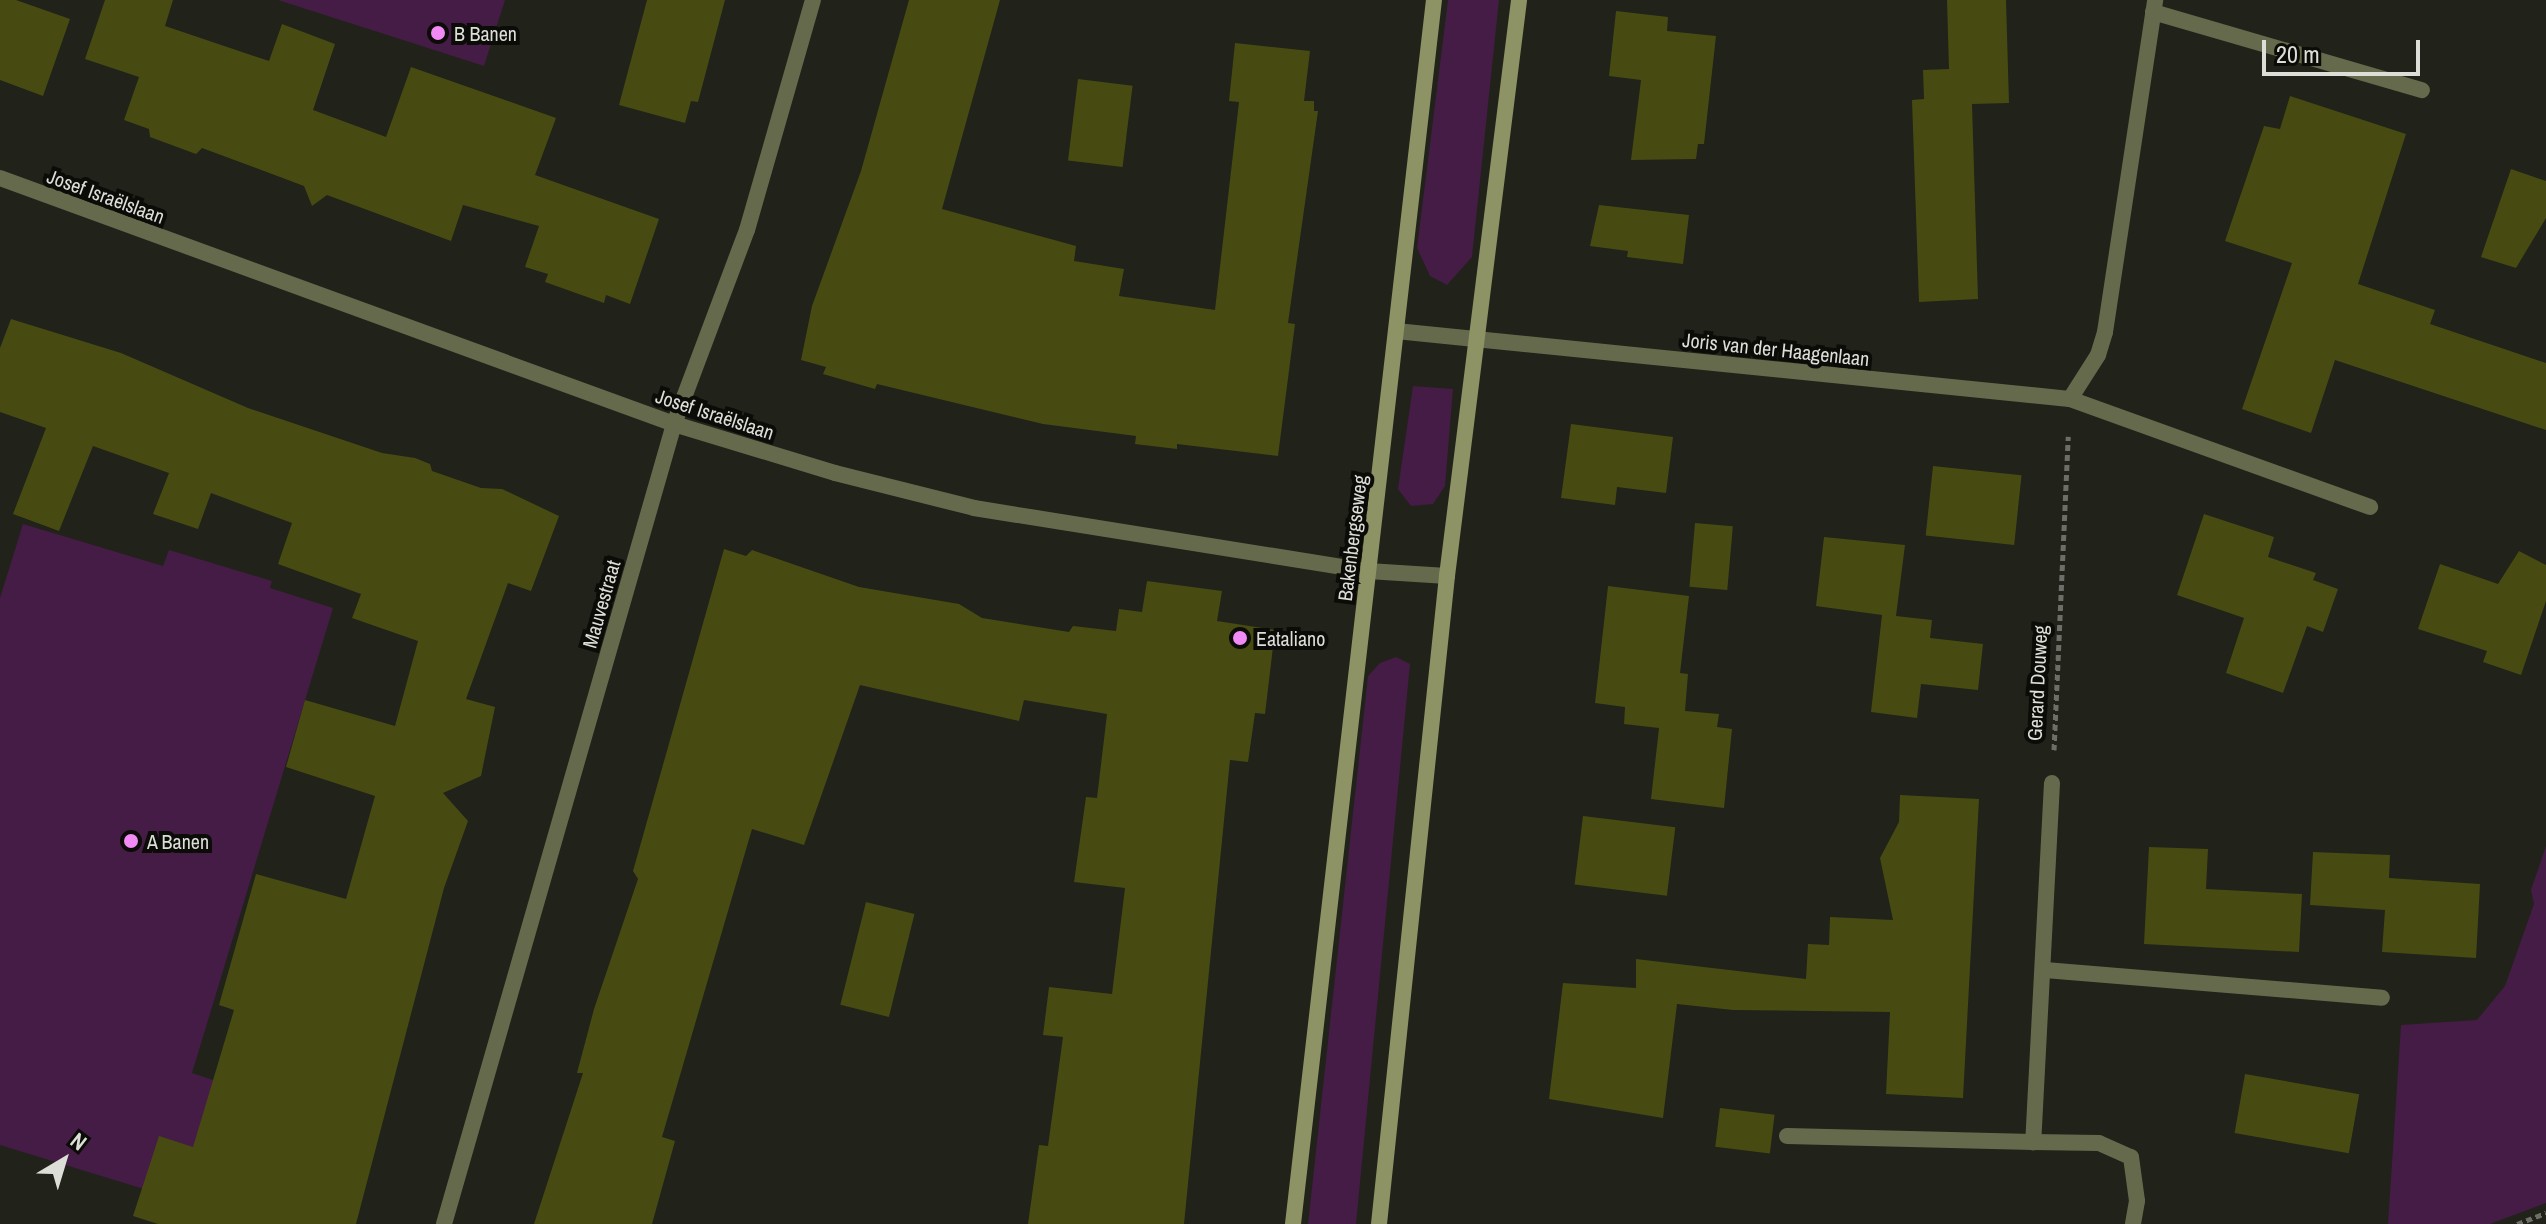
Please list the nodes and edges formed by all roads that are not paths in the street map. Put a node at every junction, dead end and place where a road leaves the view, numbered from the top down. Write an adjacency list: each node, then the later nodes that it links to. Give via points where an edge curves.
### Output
1 (813, 0): 10 (street, Mauvestraat, via 747,230)
2 (1434, 0): 7 (street, Bakenbergseweg)
3 (1519, 0): 8 (street)
4 (2154, 6): 5 (street); 9 (street, via 2105,332 2098,355)
5 (2422, 90)
6 (0, 178): 10 (street, Josef Israëlslaan)
7 (1396, 331): 8 (street, Joris van der Haagenlaan); 12 (street, Bakenbergseweg)
8 (1477, 338): 9 (street, Joris van der Haagenlaan); 13 (street)
9 (2070, 399): 11 (street, Joris van der Haagenlaan)
10 (674, 424): 12 (street, Josef Israëlslaan, via 974,508); 19 (street, Mauvestraat)
11 (2370, 507)
12 (1368, 571): 13 (street, Josef Israëlslaan); 20 (street, Bakenbergseweg)
13 (1447, 576): 21 (street)
14 (2052, 783): 15 (street)
15 (2045, 970): 16 (street); 18 (street)
16 (2382, 998)
17 (1787, 1136): 18 (street)
18 (2033, 1142): 22 (street, via 2099,1143 2131,1157 2137,1201)
19 (444, 1224)
20 (1293, 1224)
21 (1379, 1224)
22 (2133, 1224)

